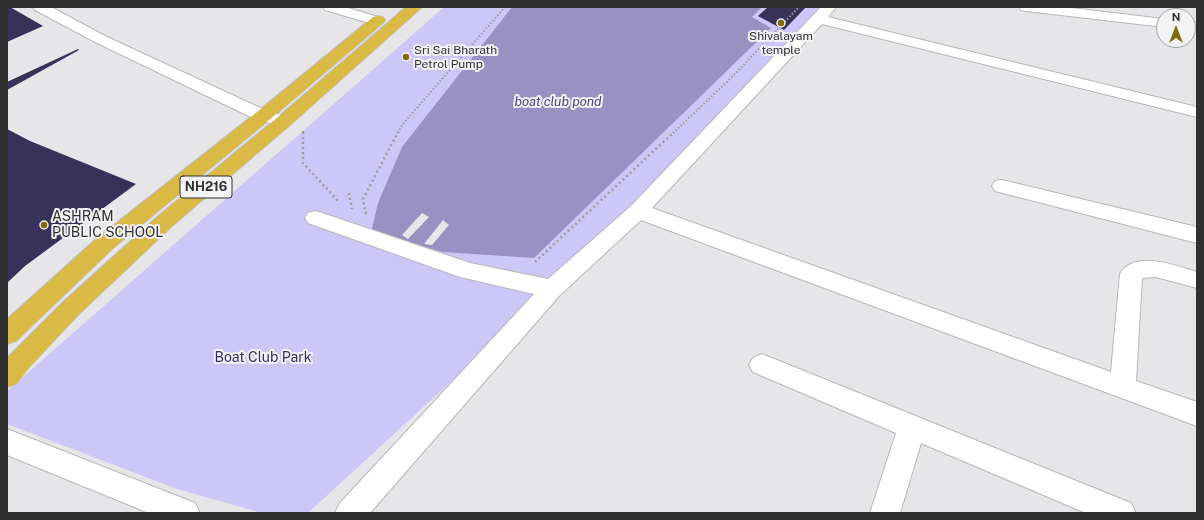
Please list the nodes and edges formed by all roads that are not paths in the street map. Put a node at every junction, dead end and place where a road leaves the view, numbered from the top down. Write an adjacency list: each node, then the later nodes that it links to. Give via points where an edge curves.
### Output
1 (40, 7): 10 (street, via 100,39)
2 (330, 7): 7 (street)
3 (394, 7): 7 (highway, NH216)
4 (415, 7): 11 (highway, NH216)
5 (1026, 7): 8 (street)
6 (824, 13): 9 (street); 13 (street)
7 (376, 21): 10 (highway, NH216)
8 (1156, 22)
9 (1197, 112)
10 (263, 116): 11 (street); 18 (highway, NH216, via 104,244)
11 (284, 121): 20 (highway, NH216, via 165,221 82,297)
12 (1002, 186): 15 (street)
13 (638, 211): 17 (street); 21 (street)
14 (315, 218): 17 (street, via 468,271)
15 (1197, 235)
16 (1197, 280): 21 (street, via 1156,269 1140,269 1131,274)
17 (552, 289): 26 (street)
18 (7, 334)
19 (762, 365): 23 (street)
20 (7, 376)
21 (1123, 387): 22 (street)
22 (1197, 414)
23 (912, 427): 27 (street); 28 (street)
24 (7, 442): 25 (street)
25 (185, 513)
26 (350, 513)
27 (886, 513)
28 (1121, 513)

